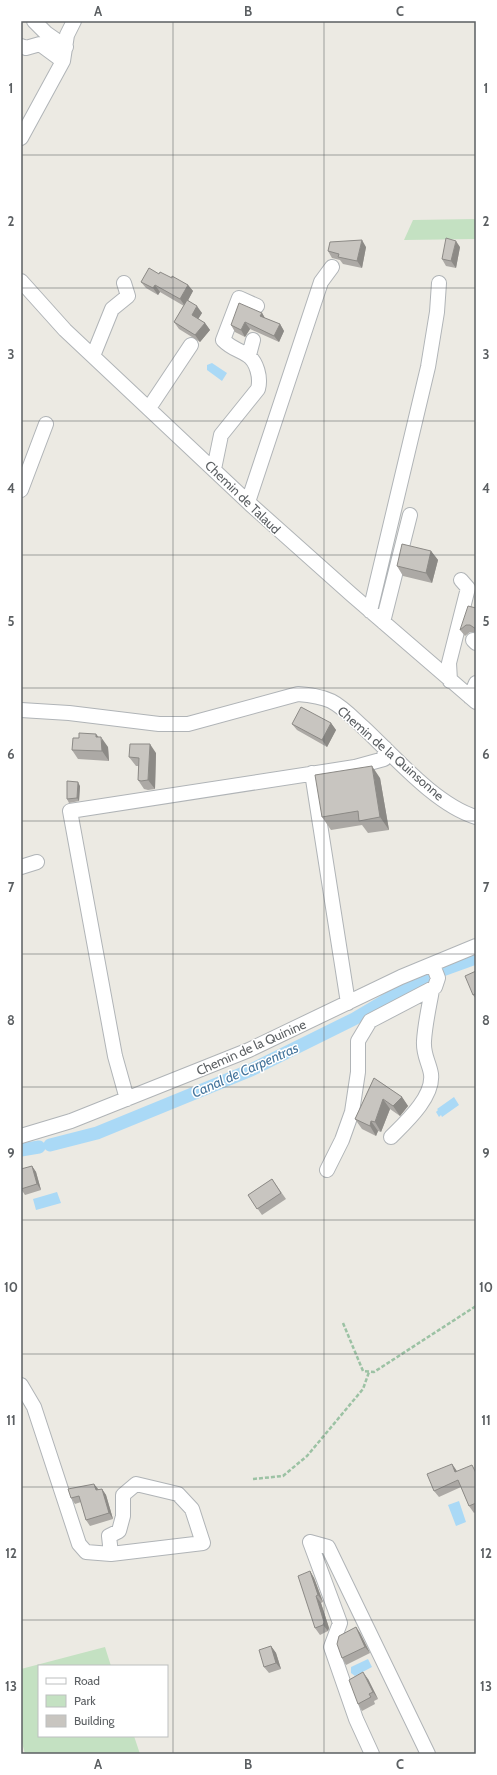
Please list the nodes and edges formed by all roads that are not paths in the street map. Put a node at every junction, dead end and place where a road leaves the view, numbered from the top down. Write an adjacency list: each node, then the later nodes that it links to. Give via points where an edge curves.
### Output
1 (34, 21): 4 (street)
2 (74, 21): 4 (street, via 67,35)
3 (21, 46): 5 (street, via 26,48 40,44)
4 (66, 47): 5 (street)
5 (64, 61): 6 (street)
6 (21, 138)
7 (332, 267): 20 (street, via 320,282)
8 (21, 281): 15 (street, Chemin de Talaud, via 65,330)
9 (124, 283): 15 (street, via 128,296 112,309)
10 (439, 283): 23 (street, via 428,367)
11 (257, 306): 14 (street, via 239,298 223,340 230,348)
12 (253, 340): 14 (street)
13 (191, 345): 16 (street)
14 (249, 355): 18 (street, via 258,371 258,389 221,435)
15 (93, 356): 16 (street, Chemin de Talaud)
16 (149, 408): 18 (street, Chemin de Talaud)
17 (46, 424): 19 (street)
18 (214, 469): 20 (street, Chemin de Talaud)
19 (21, 490)
20 (248, 502): 23 (street, Chemin de Talaud)
21 (410, 514): 24 (street)
22 (461, 580): 25 (street, via 468,588 449,663)
23 (370, 611): 24 (street, Chemin de Talaud)
24 (383, 622): 25 (street, Chemin de Talaud)
25 (450, 680): 27 (street, Chemin de Talaud)
26 (476, 682): 27 (street)
27 (473, 699)
28 (21, 710): 29 (street, Chemin de la Quinsonne, via 159,724 188,724 298,694 331,701)
29 (385, 748): 30 (street, via 384,759); 31 (street, Chemin de la Quinsonne, via 432,792 464,814)
30 (312, 774): 37 (street); 38 (street, via 70,811 115,1056)
31 (476, 817)
32 (37, 862): 33 (street)
33 (21, 867)
34 (476, 946): 35 (street, Chemin de la Quinine)
35 (433, 965): 36 (street, via 438,983); 37 (street, Chemin de la Quinine, via 402,976)
36 (432, 990): 40 (street, via 424,1041 424,1056 431,1075 428,1090 416,1112); 41 (street, via 370,1021 358,1041 358,1072 352,1112)
37 (348, 1002): 38 (street, Chemin de la Quinine, via 250,1050)
38 (127, 1099): 39 (street, Chemin de la Quinine, via 71,1121)
39 (21, 1136)
40 (391, 1137)
41 (327, 1170)
42 (21, 1384): 43 (street, via 34,1407 78,1544 86,1552)
43 (111, 1554): 43 (street, via 203,1544 192,1509 178,1494 136,1484 124,1495 119,1531 109,1536)
44 (372, 1754): 45 (street, via 356,1719 331,1647 340,1623 310,1542 328,1548)
45 (428, 1754)

